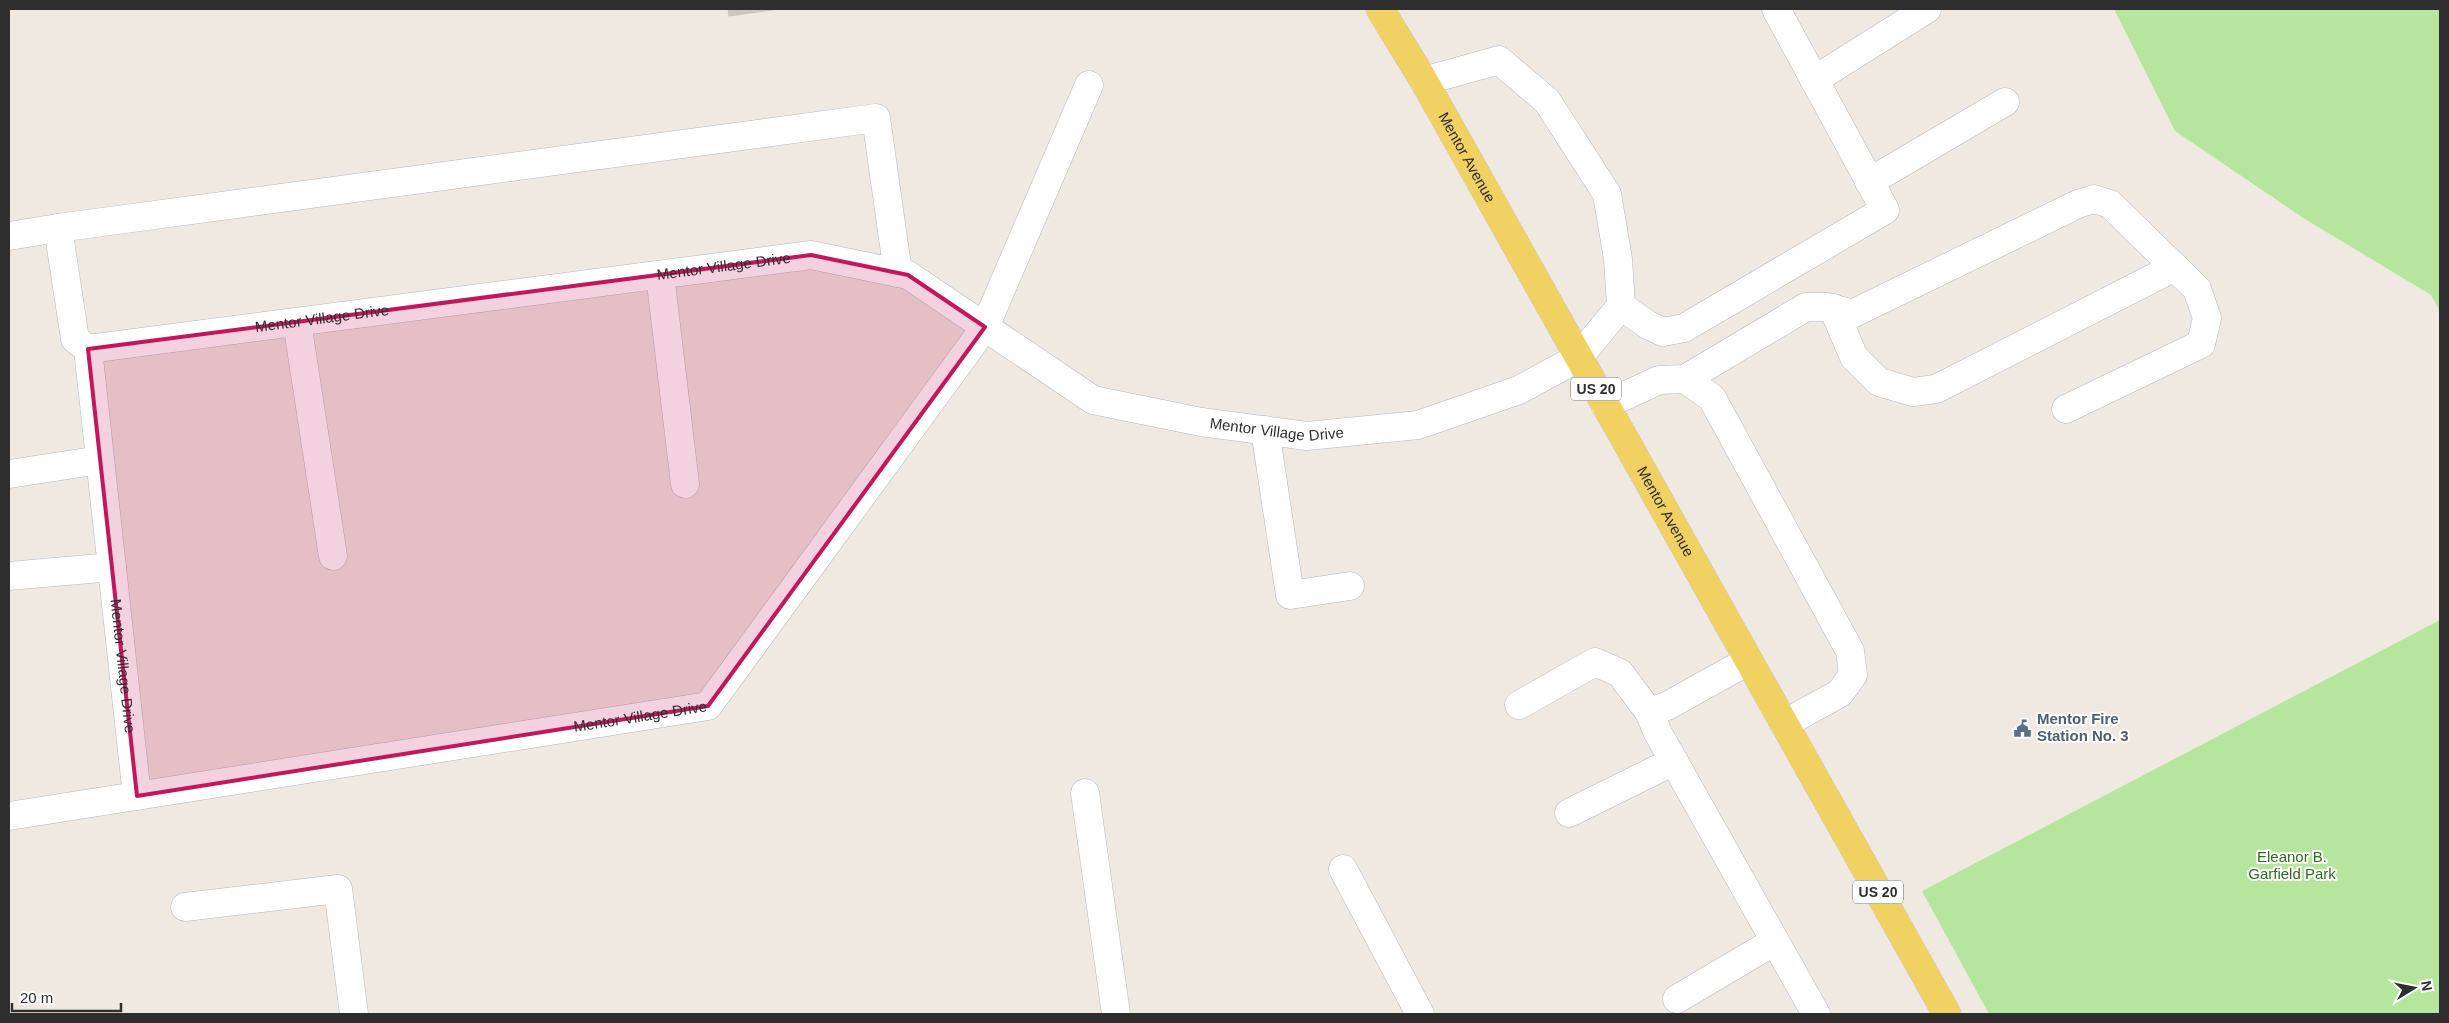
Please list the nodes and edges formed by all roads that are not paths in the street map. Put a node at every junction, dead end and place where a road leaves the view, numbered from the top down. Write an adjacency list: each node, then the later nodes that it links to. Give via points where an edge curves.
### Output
1 (1380, 9): 4 (main road, Mentor Avenue / US 20)
2 (1776, 9): 5 (street)
3 (1927, 9): 5 (street)
4 (1424, 80): 14 (street, via 1499,60 1547,101 1607,194 1618,259); 19 (main road, Mentor Avenue / US 20)
5 (1814, 80): 8 (street)
6 (1089, 85): 17 (street)
7 (2005, 102): 8 (street)
8 (1869, 182): 14 (street, via 1884,210 1684,328 1663,332)
9 (58, 228): 10 (street); 12 (street, via 876,118); 18 (street, via 75,340)
10 (9, 236)
11 (2175, 267): 15 (street, via 2110,204 2094,199 1852,314); 15 (street, via 1936,389 1913,392 1879,382 1854,357); 22 (street, via 2197,289 2207,318 2201,344)
12 (898, 273): 13 (street, Mentor Village Drive, via 811,255); 17 (street, Mentor Village Drive, via 908,275)
13 (660, 275): 16 (street, Mentor Village Drive); 26 (street)
14 (1620, 306): 19 (street)
15 (1834, 308): 20 (street, via 1806,307)
16 (296, 322): 18 (street, Mentor Village Drive); 27 (street)
17 (985, 327): 23 (street, Mentor Village Drive, via 1093,400 1201,422); 37 (street, Mentor Village Drive, via 708,706)
18 (88, 350): 24 (street, Mentor Village Drive)
19 (1578, 358): 21 (main road, Mentor Avenue / US 20); 23 (street, Mentor Village Drive, via 1519,390 1418,425 1307,436)
20 (1684, 379): 21 (street, via 1659,380); 34 (street, via 1712,398 1850,651 1854,675 1840,693)
21 (1605, 405): 31 (main road, Mentor Avenue / US 20)
22 (2066, 408)
23 (1265, 430): 30 (street, via 1290,595)
24 (100, 460): 25 (street); 28 (street, Mentor Village Drive)
25 (9, 474)
26 (685, 484)
27 (333, 556)
28 (112, 568): 29 (street); 37 (street, Mentor Village Drive)
29 (9, 576)
30 (1350, 586)
31 (1748, 661): 33 (street, via 1667,706); 34 (main road, Mentor Avenue / US 20)
32 (1518, 705): 33 (street, via 1595,662 1620,672)
33 (1649, 712): 35 (street)
34 (1784, 724): 48 (main road, Mentor Avenue / US 20)
35 (1674, 761): 38 (street); 42 (street)
36 (1085, 794): 45 (street)
37 (138, 796): 39 (street, Mentor Village Drive)
38 (1569, 814)
39 (9, 816)
40 (1343, 869): 46 (street)
41 (185, 907): 44 (street, via 338,889)
42 (1775, 941): 43 (street); 47 (street)
43 (1677, 999)
44 (349, 1014)
45 (1116, 1014)
46 (1420, 1014)
47 (1816, 1014)
48 (1947, 1014)

